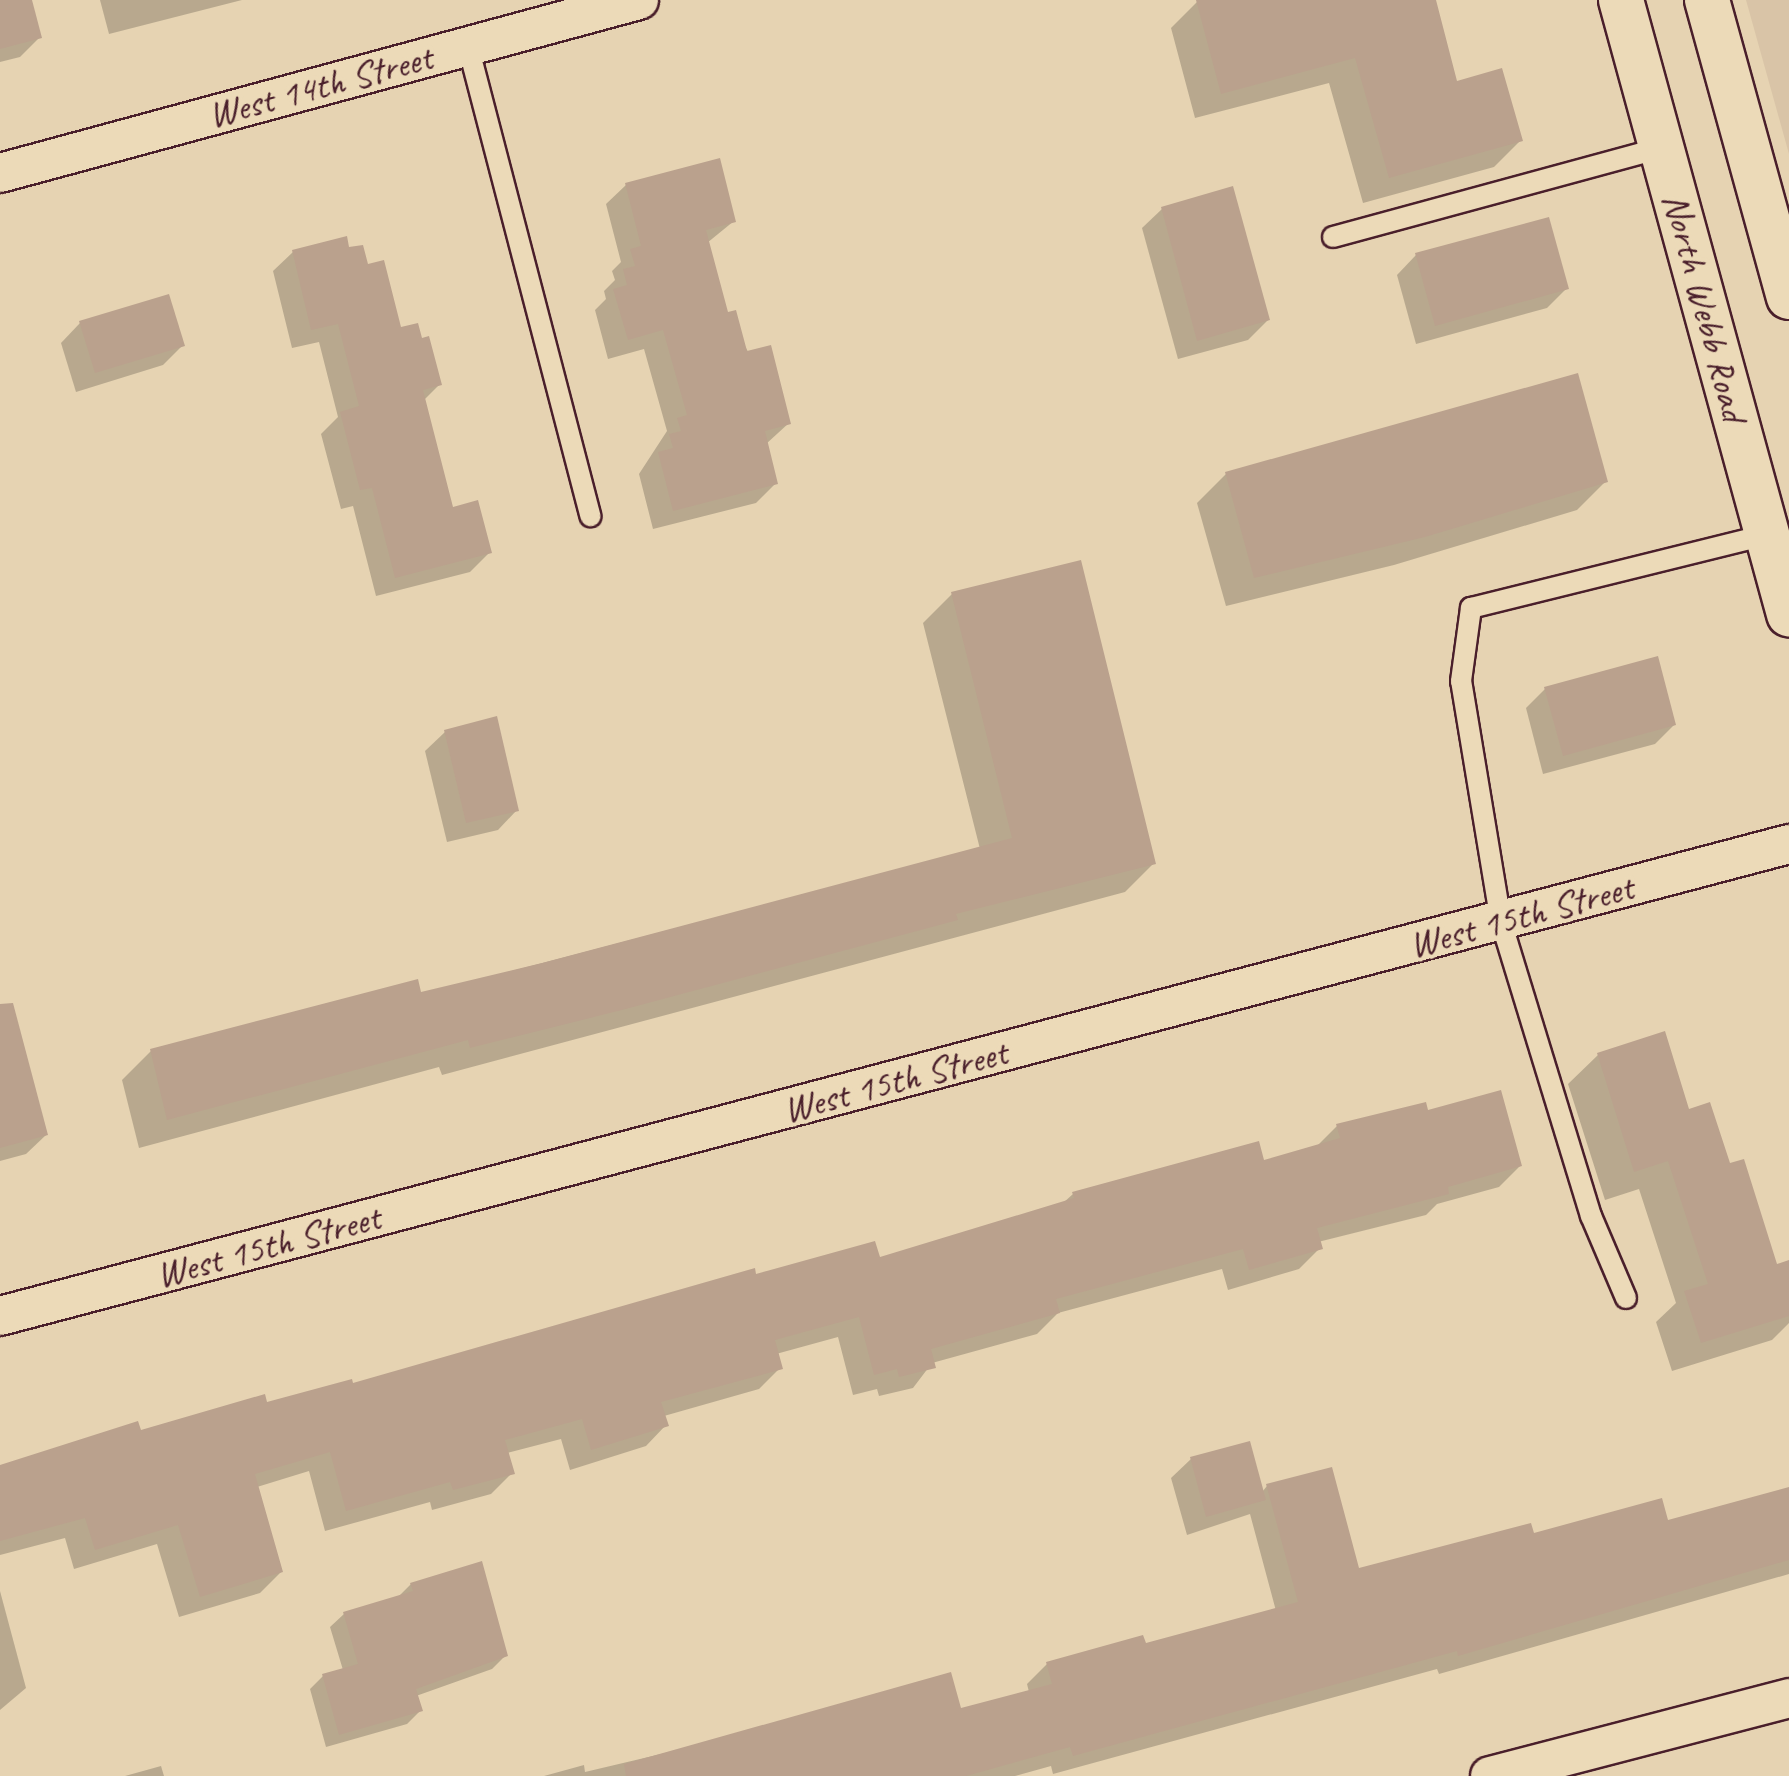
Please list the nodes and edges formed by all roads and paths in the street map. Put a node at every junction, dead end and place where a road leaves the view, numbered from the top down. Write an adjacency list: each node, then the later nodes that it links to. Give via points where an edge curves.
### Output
1 (639, 0): 4 (street, West 14th Street)
2 (1621, 0): 5 (main road, North Webb Road)
3 (1707, 0): 8 (main road)
4 (468, 46): 6 (street, West 14th Street); 9 (lane)
5 (1661, 148): 7 (lane); 10 (main road, North Webb Road)
6 (0, 173)
7 (1333, 237)
8 (1789, 297)
9 (590, 516)
10 (1767, 535): 11 (main road, North Webb Road); 13 (lane, via 1471,608 1461,681)
11 (1789, 614)
12 (1789, 844): 13 (street, West 15th Street)
13 (1501, 922): 14 (lane, via 1591,1216); 15 (street, West 15th Street)
14 (1626, 1298)
15 (0, 1316)
16 (1789, 1698): 17 (street)
17 (1490, 1776)

